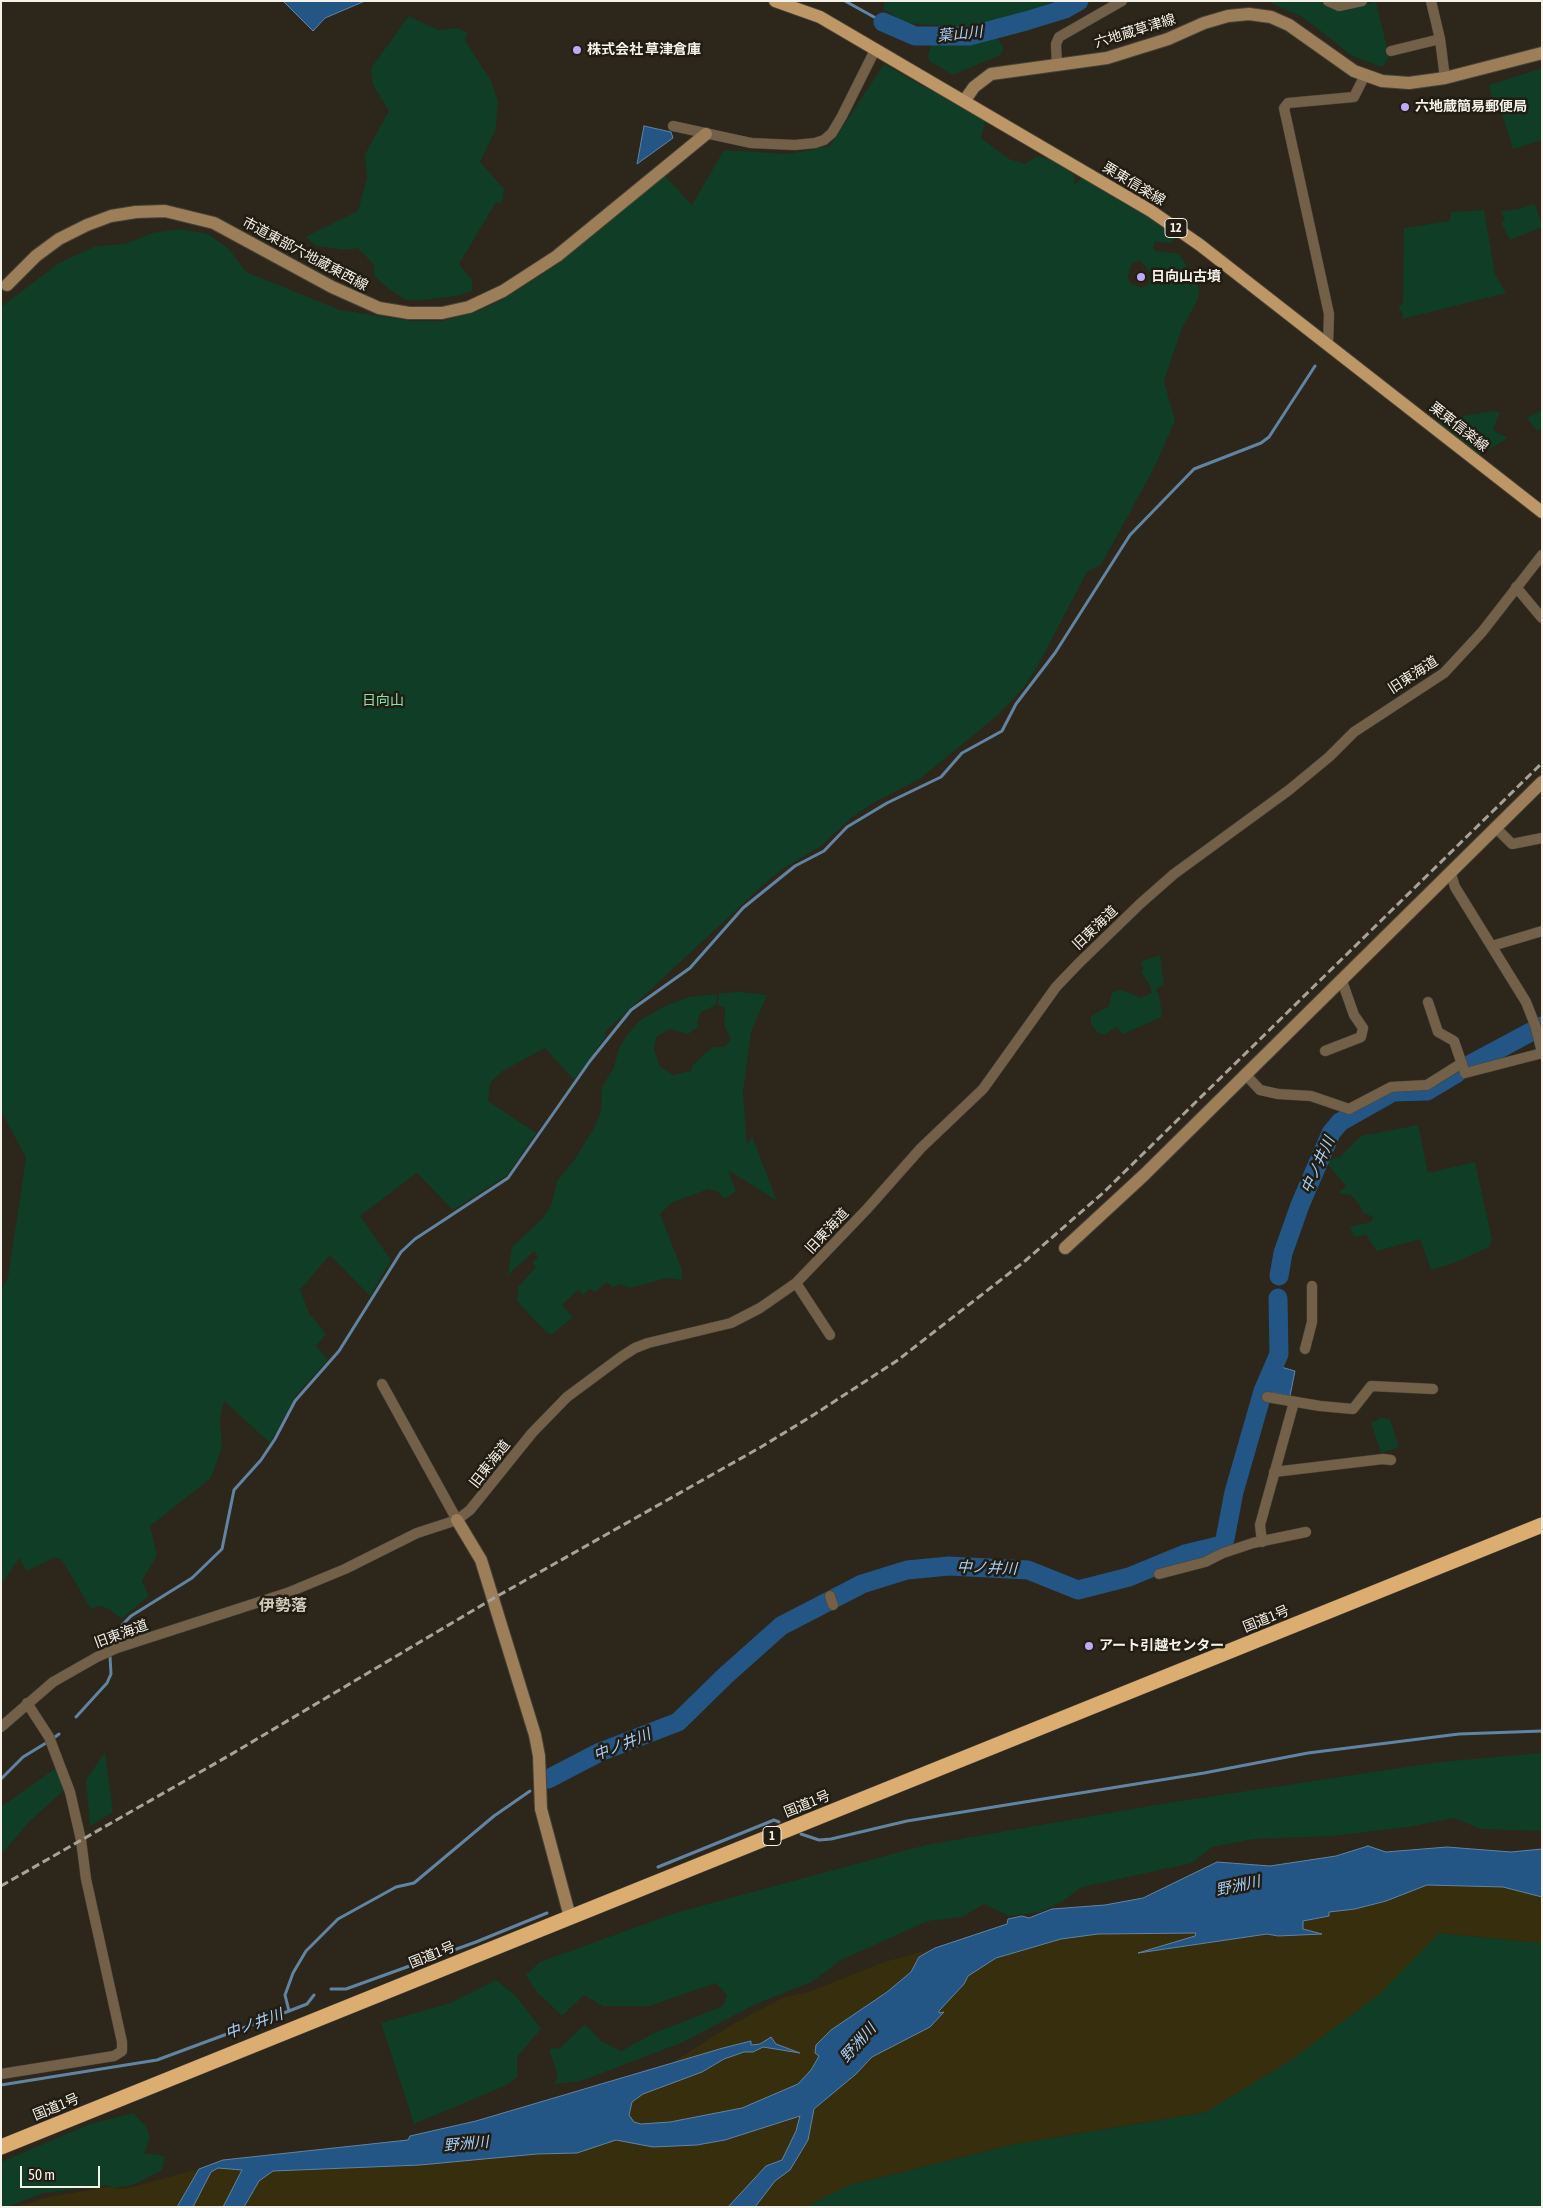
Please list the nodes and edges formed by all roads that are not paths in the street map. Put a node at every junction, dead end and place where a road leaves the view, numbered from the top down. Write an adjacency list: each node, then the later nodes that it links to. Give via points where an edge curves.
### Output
1 (775, 1): 7 (main road, 栗東信楽線 / 12, via 820,17)
2 (1122, 1): 10 (street, via 1059,37 1056,44)
3 (1328, 1): 4 (street, via 1339,6)
4 (1362, 1)
5 (1431, 1): 6 (street)
6 (1440, 39): 8 (street); 12 (street)
7 (876, 50): 13 (main road, 栗東信楽線 / 12); 15 (street, via 842,116 824,140 794,145 751,143)
8 (1391, 51)
9 (1542, 52): 12 (street, 六地蔵草津線)
10 (1057, 66): 11 (street, 六地蔵草津線, via 1108,58 1168,39 1204,23 1249,14 1271,17 1289,25 1331,56); 13 (street, 六地蔵草津線, via 991,74 974,87)
11 (1365, 75): 12 (street, 六地蔵草津線, via 1382,81 1409,83); 17 (street, via 1354,97 1288,103 1284,108 1327,305)
12 (1445, 78)
13 (965, 100): 17 (main road, 栗東信楽線 / 12, via 1151,211)
14 (673, 126): 15 (street)
15 (706, 134): 16 (street, 市道東部六地蔵東西線, via 557,256 503,291 469,307 442,313 379,308 332,287 214,223 165,211 119,214 87,225 59,239 36,256)
16 (7, 285)
17 (1328, 345): 18 (main road, 栗東信楽線 / 12)
18 (1542, 512)
19 (1542, 555): 20 (street, 旧東海道)
20 (1516, 587): 21 (street); 35 (street, 旧東海道, via 1470,647 1444,673 1368,720 1289,790 1174,874 1134,909 1056,987 984,1089 921,1148)
21 (1542, 618)
22 (1542, 782): 23 (street)
23 (1496, 828): 24 (street, via 1512,844); 25 (street)
24 (1542, 838)
25 (1451, 874): 27 (street); 28 (street)
26 (1542, 931): 27 (street)
27 (1492, 946): 31 (street, via 1526,1002)
28 (1342, 981): 30 (street, via 1362,1028 1361,1037); 33 (street)
29 (1428, 1002): 32 (street, via 1438,1032 1454,1041)
30 (1325, 1051)
31 (1542, 1052): 32 (street, via 1465,1073)
32 (1462, 1064): 33 (street, via 1427,1085 1391,1087 1349,1109 1311,1096 1260,1090)
33 (1245, 1074): 34 (street)
34 (1065, 1248)
35 (796, 1282): 37 (street); 45 (street, 旧東海道, via 731,1323 648,1343 621,1357 560,1404 532,1433 470,1510)
36 (1312, 1286): 38 (street, via 1312,1322)
37 (830, 1335)
38 (1305, 1349)
39 (382, 1384): 45 (street)
40 (1433, 1389): 42 (street, via 1371,1386 1353,1409)
41 (1267, 1397): 42 (street)
42 (1294, 1402): 44 (street)
43 (1391, 1460): 44 (street)
44 (1274, 1472): 48 (street, via 1260,1525)
45 (457, 1520): 50 (street, 旧東海道, via 417,1532 345,1569 287,1593 110,1651 76,1667); 52 (street, via 481,1560 535,1735 541,1809)
46 (1542, 1525): 52 (highway, 国道1号 / 1)
47 (1306, 1532): 48 (street)
48 (1262, 1542): 49 (street)
49 (1159, 1574)
50 (27, 1703): 51 (street, 旧東海道); 53 (street, via 49,1737 70,1792 122,2051 114,2056)
51 (1, 1727)
52 (570, 1917): 54 (highway, 国道1号 / 1)
53 (1, 2074)
54 (1, 2147)

